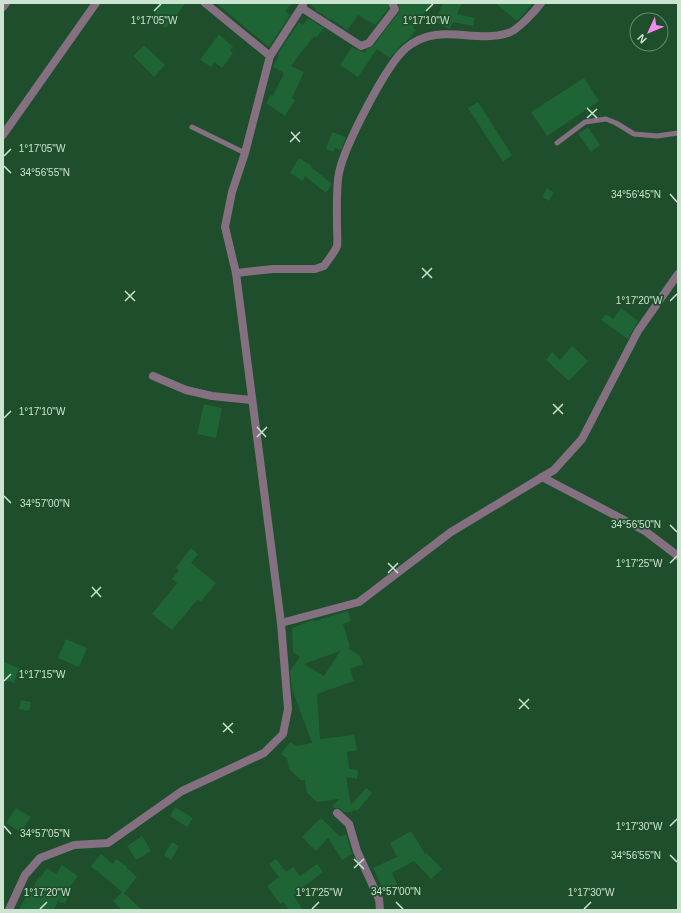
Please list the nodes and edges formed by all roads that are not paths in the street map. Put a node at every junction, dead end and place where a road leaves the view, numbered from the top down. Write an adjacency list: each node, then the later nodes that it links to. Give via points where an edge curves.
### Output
1 (6, 3): 7 (street)
2 (96, 3): 11 (street)
3 (205, 3): 8 (street)
4 (392, 3): 6 (street, via 395,9 365,46 361,46)
5 (541, 3): 14 (street, via 510,33 493,36 440,34 419,39 405,49 382,81 355,131 344,158 339,173 337,246 324,266 315,269 273,269)
6 (303, 6): 8 (street)
7 (3, 7)
8 (270, 56): 13 (street)
9 (192, 127): 13 (lane)
10 (678, 133): 12 (lane, via 657,136 634,134 606,119 585,122)
11 (3, 136)
12 (557, 143)
13 (245, 153): 14 (street, via 232,192 225,227)
14 (236, 273): 17 (street)
15 (678, 274): 18 (street, via 638,331 582,439 554,470)
16 (153, 376): 17 (street, via 212,396)
17 (251, 400): 20 (street)
18 (542, 477): 19 (street, via 645,531); 20 (street, via 451,532 359,602)
19 (678, 556)
20 (281, 623): 22 (street, via 288,709 283,734 264,753 182,791 108,843 74,845 40,858 24,876)
21 (337, 813): 23 (street, via 349,824 357,851 379,900)
22 (9, 910)
23 (380, 910)

